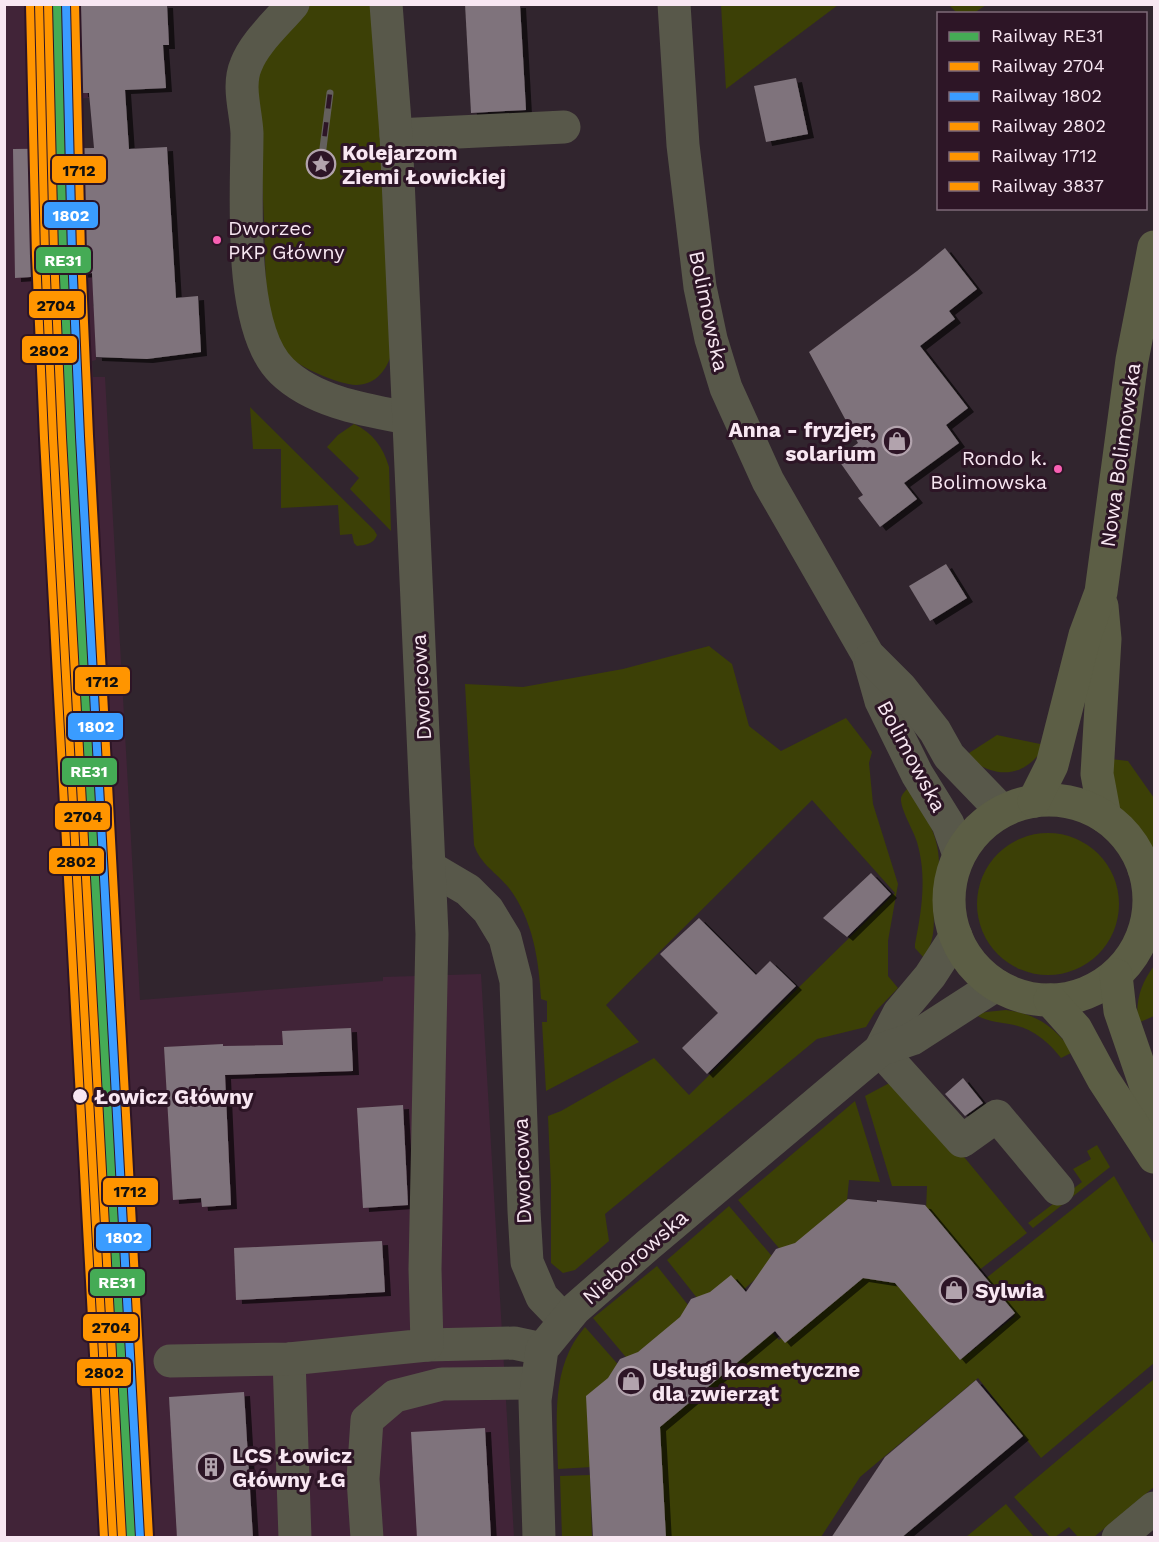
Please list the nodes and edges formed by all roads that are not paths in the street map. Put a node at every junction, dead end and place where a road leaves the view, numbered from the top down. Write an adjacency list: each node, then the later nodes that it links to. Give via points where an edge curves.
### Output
1 (293, 4): 7 (street, via 252,53 242,80 247,132 249,265 255,318 264,347 282,371 312,392)
2 (387, 4): 5 (street, Dworcowa)
3 (674, 4): 9 (street, Bolimowska, via 683,145 700,287 711,339 726,388 768,481)
4 (564, 127): 5 (street)
5 (396, 135): 7 (street, Dworcowa)
6 (1155, 247): 8 (main road, Nowa Bolimowska, via 1132,360)
7 (408, 418): 14 (street, Dworcowa)
8 (1101, 592): 10 (main road, Nowa Bolimowska, via 1084,635 1052,765); 12 (main road, Nowa Bolimowska, via 1105,639 1097,774)
9 (868, 656): 11 (street, Bolimowska, via 901,688 949,756); 13 (street, Bolimowska, via 881,700 917,774 948,824)
10 (1034, 801): 11 (main road); 12 (main road, via 1059,800)
11 (1002, 812): 13 (main road, via 985,823)
12 (1105, 817): 15 (main road, via 1129,840)
13 (959, 855): 17 (main road, via 950,881 949,909)
14 (429, 867): 25 (street, Dworcowa, via 468,890 488,910 505,938 516,981 527,1262 543,1297); 26 (street, via 432,934)
15 (1149, 871): 16 (main road)
16 (1149, 933): 18 (main road)
17 (956, 936): 19 (main road, via 972,964); 21 (street, Nieborowska, via 899,1014)
18 (1116, 975): 20 (main road, via 1096,989); 22 (main road, via 1120,1011)
19 (996, 985): 20 (main road, via 1022,996); 21 (street, Nieborowska, via 912,1040)
20 (1050, 1000): 23 (main road, via 1076,1029 1103,1079)
21 (880, 1050): 24 (street, via 962,1141 997,1116); 25 (street, Nieborowska, via 648,1245)
22 (1155, 1110)
23 (1155, 1157)
24 (1058, 1189)
25 (564, 1321): 27 (street, Nieborowska)
26 (427, 1345): 27 (street, via 514,1343); 28 (street)
27 (542, 1349): 30 (street, Nieborowska)
28 (289, 1359): 29 (street); 32 (street)
29 (170, 1361)
30 (537, 1383): 33 (street, via 442,1384 395,1396 367,1420 363,1479); 34 (street, Nieborowska)
31 (1155, 1508): 35 (street)
32 (296, 1538)
33 (367, 1538)
34 (539, 1538)
35 (1118, 1538)

